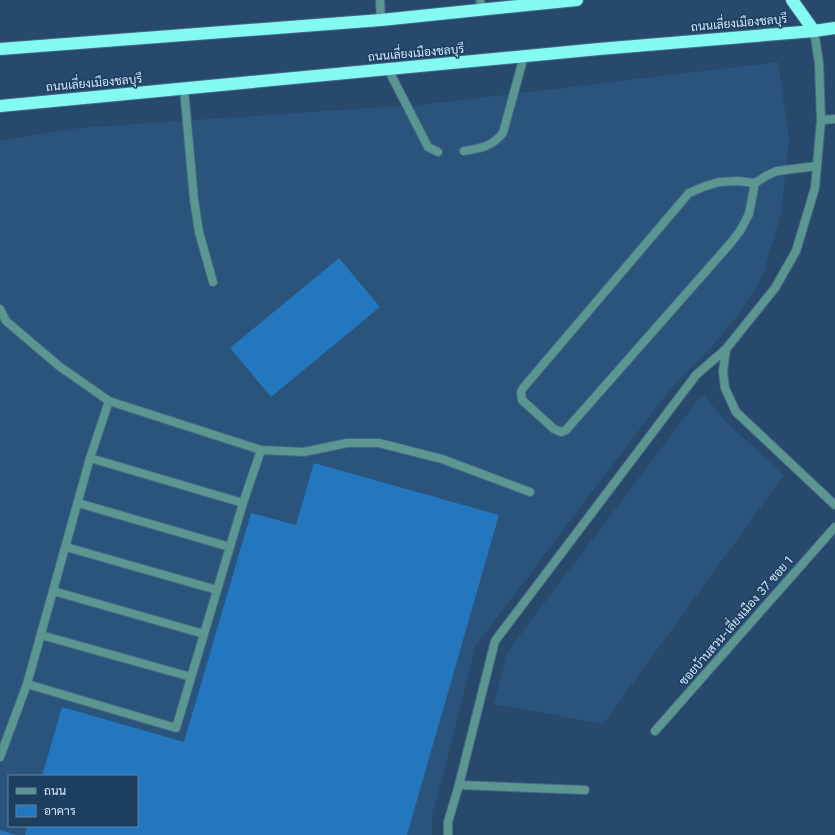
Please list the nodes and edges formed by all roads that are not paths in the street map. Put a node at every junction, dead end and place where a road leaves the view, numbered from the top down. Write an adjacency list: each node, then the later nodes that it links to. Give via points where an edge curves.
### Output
1 (380, 0): 6 (street)
2 (577, 0): 4 (highway)
3 (792, 0): 8 (highway)
4 (531, 2): 5 (highway)
5 (481, 5): 6 (highway)
6 (381, 20): 9 (highway)
7 (835, 28): 8 (highway, ถนนเลี่ยงเมืองชลบุรี)
8 (814, 31): 10 (highway, ถนนเลี่ยงเมืองชลบุรี); 15 (street, via 819,63)
9 (0, 49)
10 (524, 56): 11 (highway, ถนนเลี่ยงเมืองชลบุรี); 16 (street, via 503,133 495,142 481,149)
11 (388, 69): 12 (highway, ถนนเลี่ยงเมืองชลบุรี); 17 (street, via 428,147)
12 (184, 89): 13 (highway, ถนนเลี่ยงเมืองชลบุรี); 20 (street, via 194,200 199,232)
13 (0, 106)
14 (835, 119): 15 (street)
15 (821, 120): 18 (street)
16 (464, 150)
17 (438, 152)
18 (817, 166): 19 (street, via 777,171); 22 (street, via 815,188 796,251 775,288)
19 (755, 183): 19 (street, via 749,214 730,245 566,430 561,432 554,429 522,400 523,388 689,193 719,182)
20 (213, 282)
21 (0, 309): 23 (street, via 6,321 59,366)
22 (726, 349): 29 (street, via 723,371 725,388 736,412); 41 (street, via 696,375 495,641)
23 (110, 401): 24 (street); 25 (street)
24 (261, 450): 26 (street, via 304,452 347,443 379,443 442,459); 28 (street)
25 (90, 458): 27 (street); 28 (street)
26 (530, 492)
27 (78, 503): 31 (street); 32 (street)
28 (242, 503): 32 (street)
29 (835, 505)
30 (835, 527): 39 (street, ซอยบ้านสวน-เลี่ยงเมือง 37 ซอย 1)
31 (66, 547): 33 (street); 34 (street)
32 (230, 547): 33 (street)
33 (217, 590): 35 (street)
34 (54, 591): 35 (street); 36 (street)
35 (204, 634): 37 (street)
36 (41, 635): 37 (street); 38 (street)
37 (191, 677): 38 (street, via 176,728)
38 (27, 684): 40 (street)
39 (655, 731)
40 (0, 757)
41 (459, 785): 42 (street); 43 (street, via 448,822)
42 (585, 790)
43 (448, 835)

